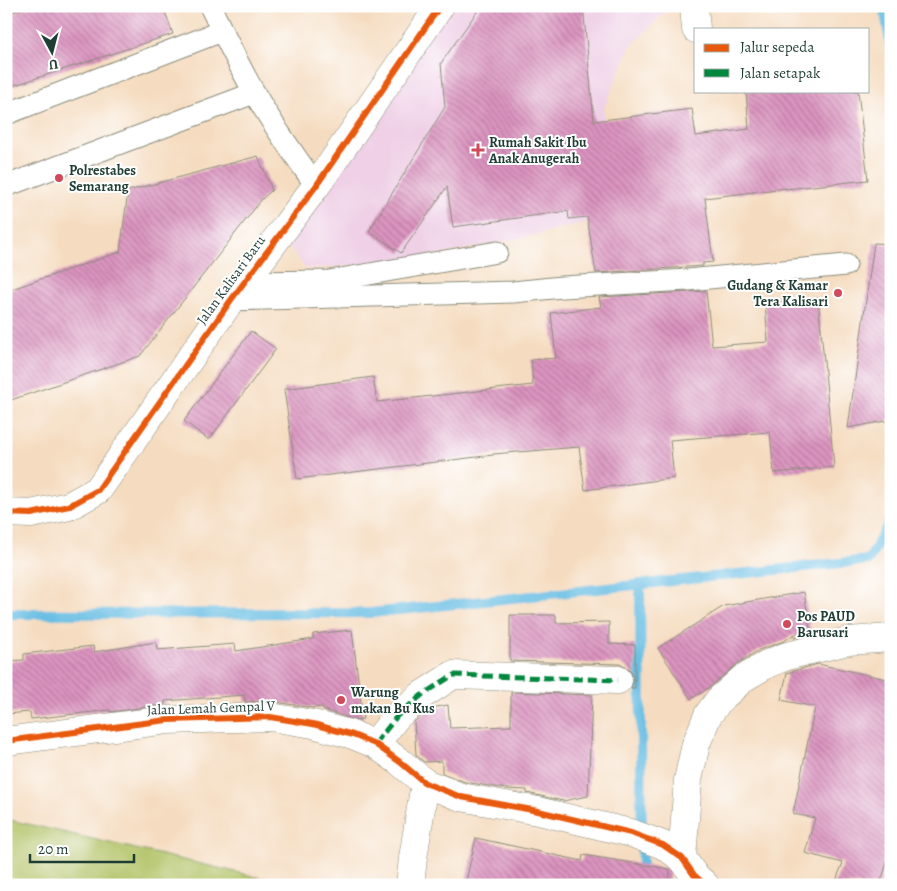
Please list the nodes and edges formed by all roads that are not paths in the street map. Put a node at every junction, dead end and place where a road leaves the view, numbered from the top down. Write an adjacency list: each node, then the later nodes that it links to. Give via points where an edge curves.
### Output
1 (210, 6): 5 (lane)
2 (694, 6): 4 (street)
3 (428, 10): 9 (street, Jalan Kalisari Baru)
4 (696, 28)
5 (222, 31): 6 (lane); 7 (lane)
6 (254, 93): 8 (lane); 9 (lane)
7 (6, 114)
8 (6, 186)
9 (316, 186): 12 (street, Jalan Kalisari Baru)
10 (497, 252): 12 (lane, via 329,281)
11 (846, 265): 12 (lane, via 513,292)
12 (238, 291): 13 (street, Jalan Kalisari Baru, via 98,490 70,506 31,514)
13 (6, 513)
14 (891, 638): 19 (street, via 848,641 786,656 745,678 720,698 708,715 696,744)
15 (618, 680): 17 (street, via 453,675 397,716)
16 (6, 741): 17 (street, Jalan Lemah Gempal V, via 167,720 270,717 313,724)
17 (375, 744): 18 (street, Jalan Lemah Gempal V)
18 (425, 783): 19 (street, Jalan Lemah Gempal V, via 461,797 631,833); 20 (street)
19 (672, 852): 21 (street)
20 (410, 885)
21 (705, 885)

